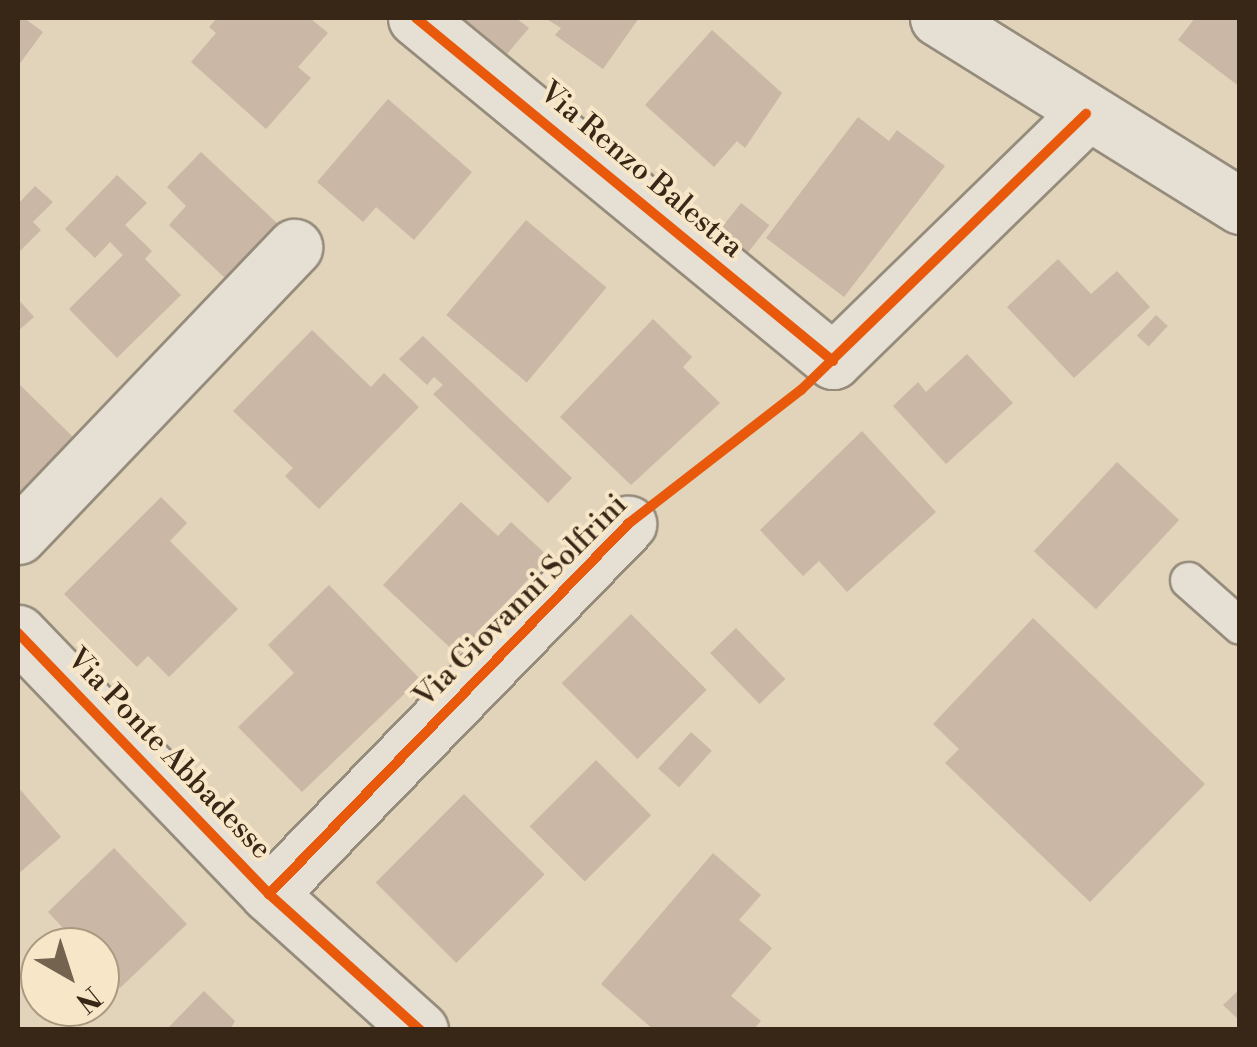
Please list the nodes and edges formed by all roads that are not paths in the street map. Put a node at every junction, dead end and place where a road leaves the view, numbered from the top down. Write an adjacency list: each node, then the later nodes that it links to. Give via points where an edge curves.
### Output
1 (416, 18): 3 (street, Via Renzo Balestra, via 833,361)
2 (938, 18): 3 (street)
3 (1086, 114): 4 (street)
4 (1240, 206)
5 (294, 247): 7 (street)
6 (628, 524): 11 (street, Via Giovanni Solfrini)
7 (18, 536)
8 (1188, 580): 9 (lane)
9 (1240, 626)
10 (18, 633): 11 (street, Via Ponte Abbadesse)
11 (269, 894): 12 (street, Via Ponte Abbadesse)
12 (391, 1021)

